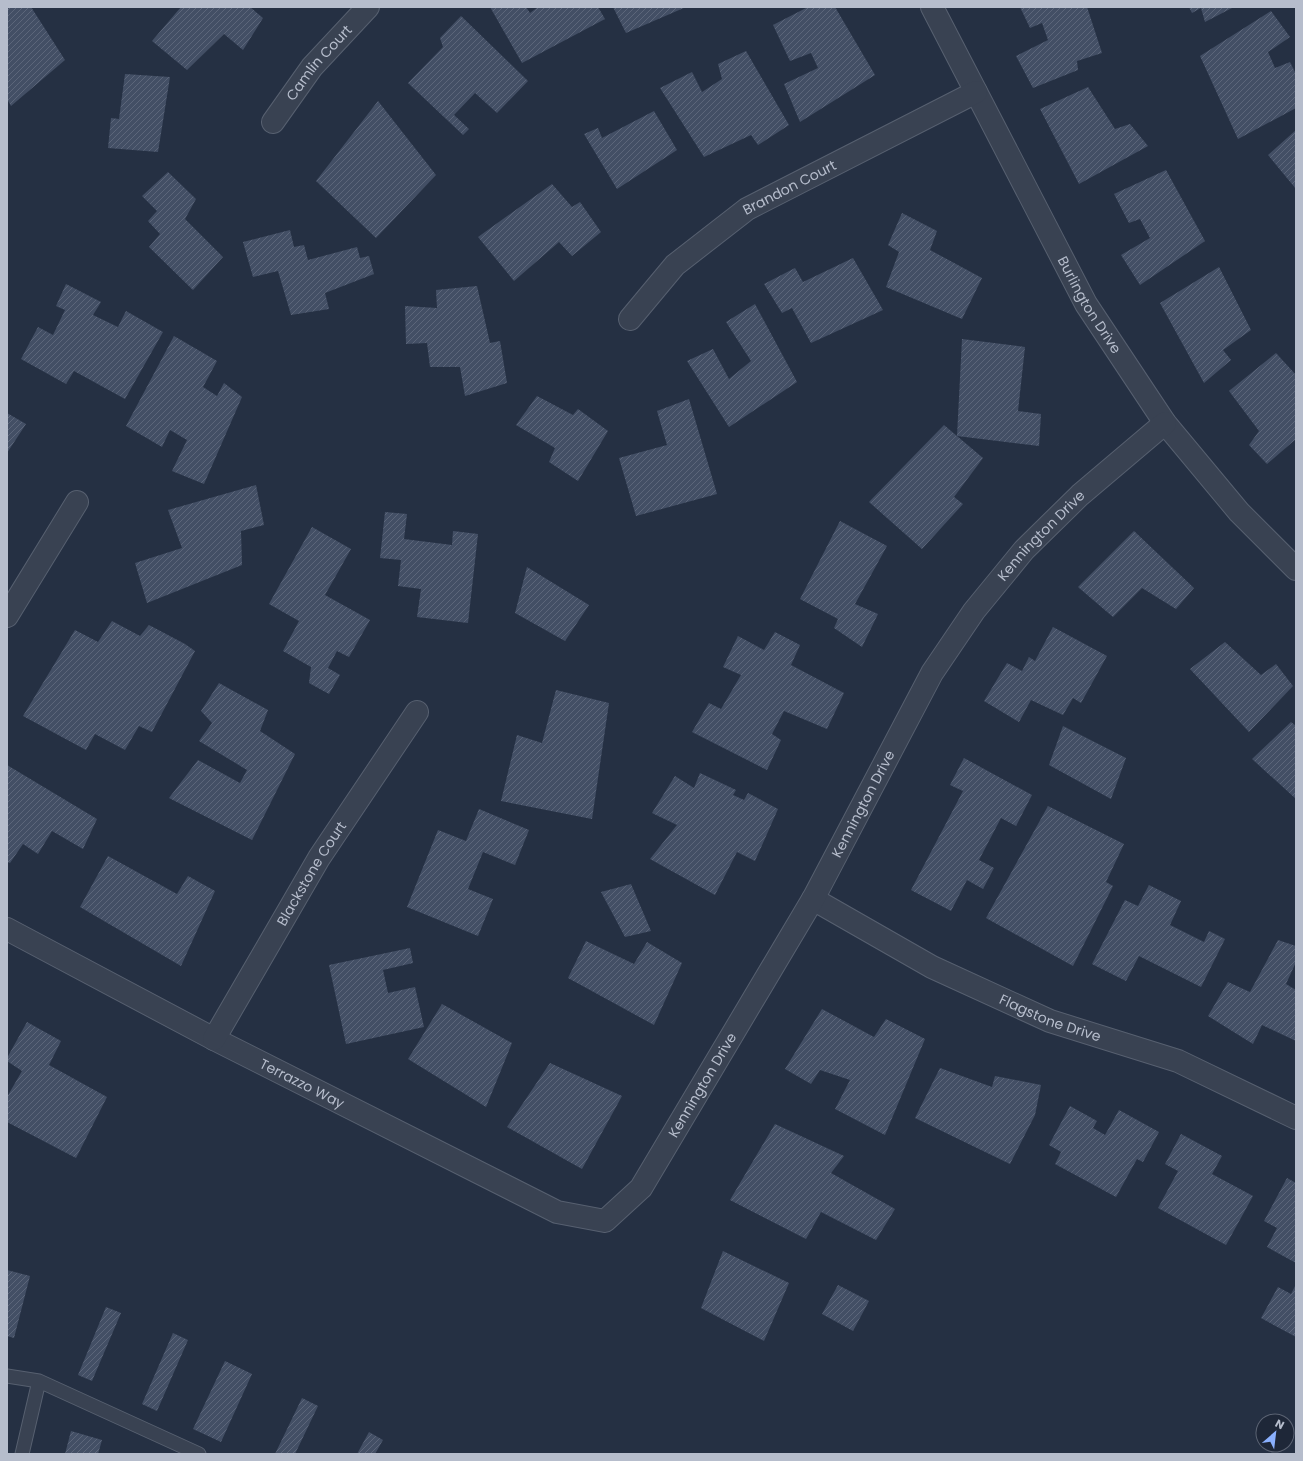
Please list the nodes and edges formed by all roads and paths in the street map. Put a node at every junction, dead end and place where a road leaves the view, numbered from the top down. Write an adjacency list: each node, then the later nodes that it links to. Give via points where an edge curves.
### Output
1 (368, 7): 4 (street, Camlin Court, via 312,68)
2 (932, 7): 3 (street, Burlington Drive)
3 (976, 92): 5 (street, Brandon Court, via 747,209 676,265); 6 (street, Burlington Drive, via 1086,304)
4 (273, 122)
5 (630, 319)
6 (1165, 423): 8 (street, Burlington Drive, via 1239,512); 11 (street, Kennington Drive, via 1080,495 1024,550 974,611 932,673)
7 (77, 502): 9 (street)
8 (1296, 569)
9 (7, 616)
10 (417, 712): 13 (street, Blackstone Court, via 318,858)
11 (813, 899): 14 (street, Flagstone Drive, via 932,967 1050,1021 1178,1061); 15 (street, Kennington Drive, via 640,1188)
12 (7, 929): 13 (street, Terrazzo Way)
13 (214, 1039): 15 (street, Terrazzo Way, via 557,1212)
14 (1296, 1118)
15 (605, 1221)
16 (7, 1376): 17 (lane)
17 (40, 1381): 18 (lane); 19 (lane)
18 (22, 1454)
19 (199, 1454)

